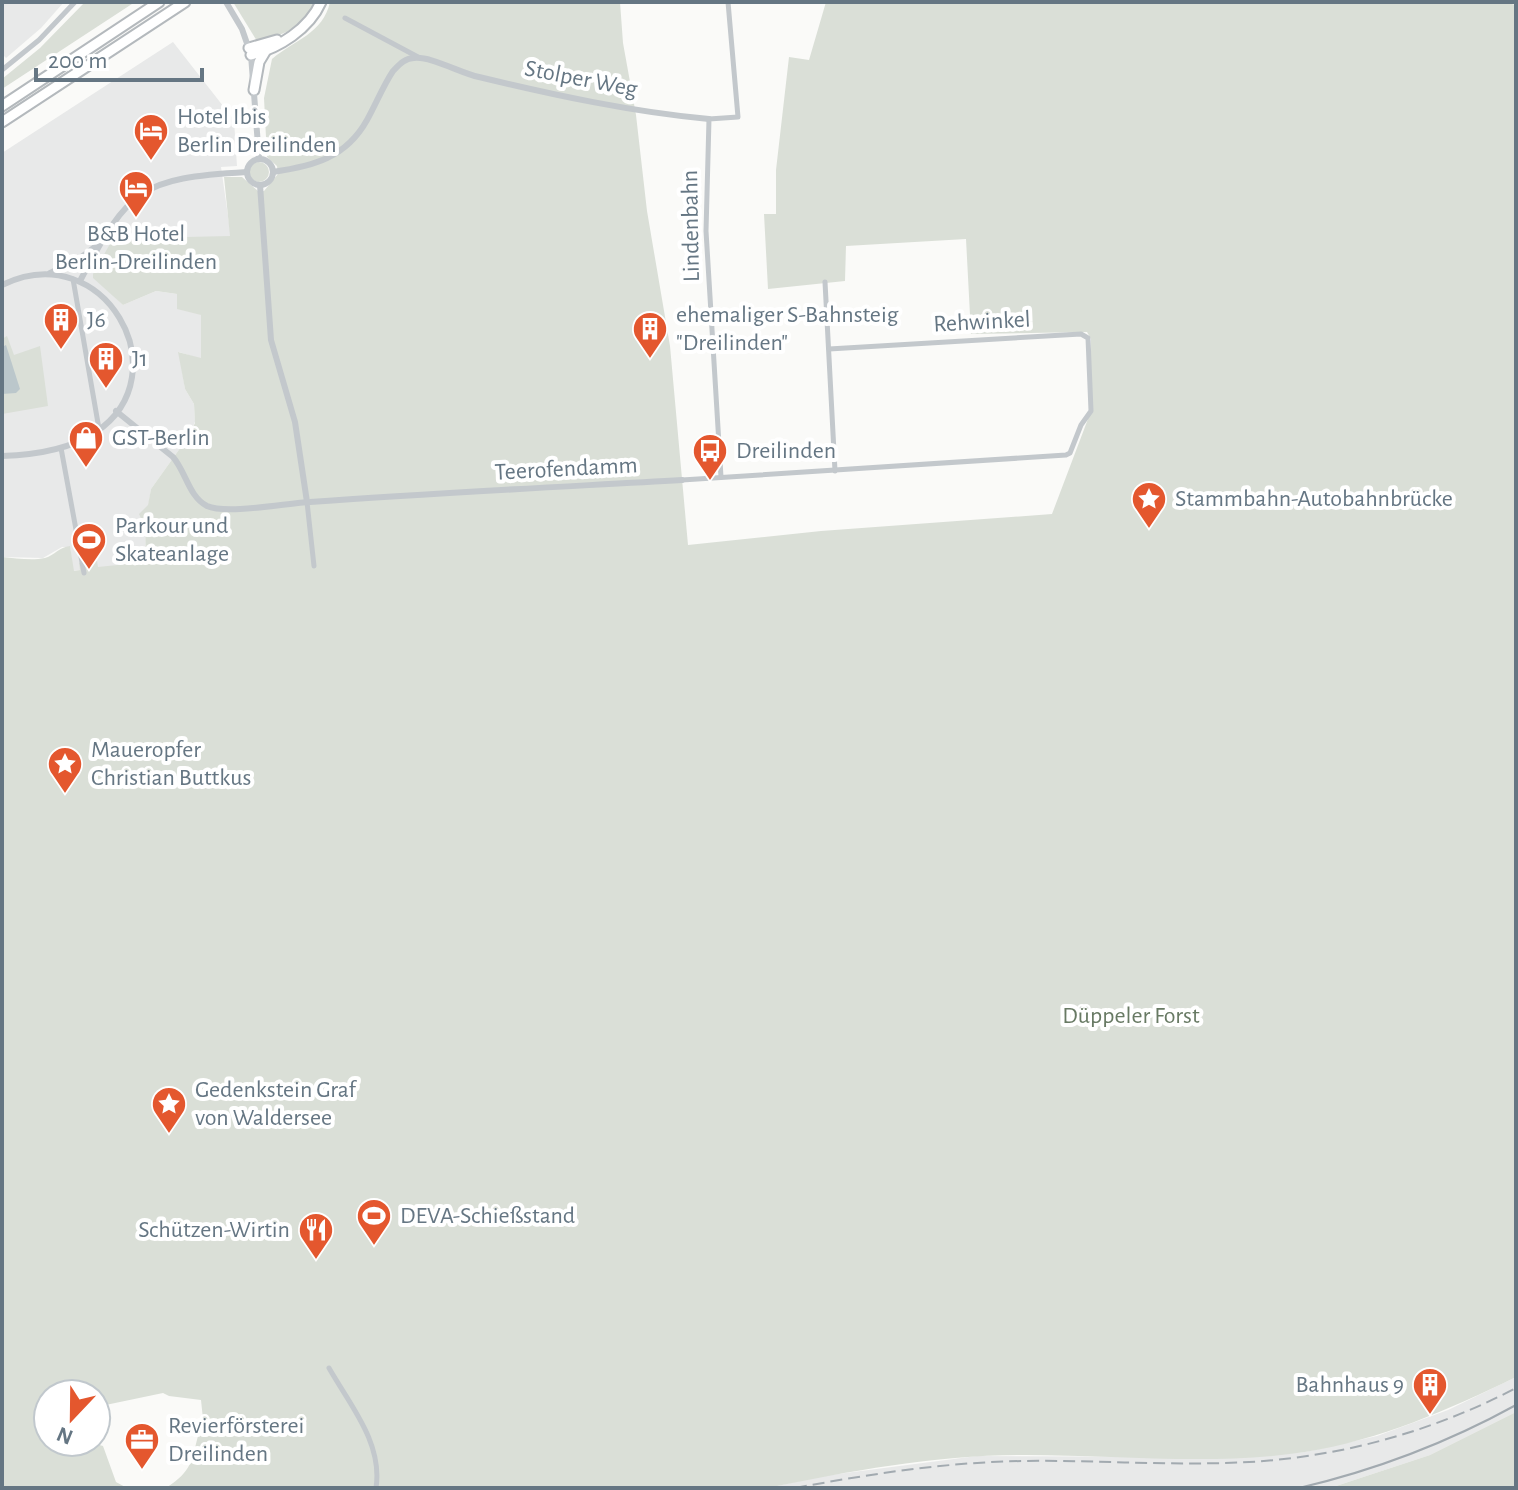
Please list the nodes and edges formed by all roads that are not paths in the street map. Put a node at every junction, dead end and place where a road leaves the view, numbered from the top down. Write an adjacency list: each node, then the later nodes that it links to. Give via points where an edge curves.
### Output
1 (75, 2): 12 (street)
2 (159, 2): 14 (highway)
3 (185, 2): 16 (highway)
4 (226, 2): 9 (street)
5 (728, 2): 15 (street, Stolper Weg, via 738,117)
6 (320, 3): 8 (highway)
7 (345, 18): 11 (street, Stolper Weg)
8 (292, 35): 9 (highway); 10 (highway)
9 (250, 51): 10 (highway); 13 (street)
10 (265, 51): 13 (highway)
11 (420, 58): 15 (street, Stolper Weg, via 479,77); 19 (street, via 393,71 347,147 314,165)
12 (2, 70)
13 (254, 90): 17 (street)
14 (2, 106)
15 (709, 119): 33 (street, Lindenbahn, via 706,231)
16 (2, 122)
17 (259, 158): 18 (street); 19 (street)
18 (247, 172): 20 (street); 21 (street, via 159,184 133,200)
19 (273, 172): 20 (street)
20 (260, 185): 35 (street, via 271,340 295,422)
21 (101, 241): 22 (street); 23 (street)
22 (48, 274): 23 (street); 25 (street)
23 (76, 280): 27 (street, via 112,305 130,342 130,378); 28 (street)
24 (825, 282): 26 (street)
25 (2, 285)
26 (829, 349): 30 (street, Rehwinkel, via 1081,334 1088,338 1091,411 1070,453); 32 (street)
27 (116, 411): 28 (street); 35 (street, Teerofendamm, via 173,457 195,496 208,506)
28 (99, 430): 29 (street)
29 (61, 448): 31 (street); 37 (street)
30 (1062, 455): 32 (street, Teerofendamm)
31 (2, 456)
32 (835, 471): 33 (street, Teerofendamm)
33 (721, 477): 34 (street, Teerofendamm)
34 (682, 480): 35 (street, Teerofendamm)
35 (307, 502): 36 (street)
36 (314, 566)
37 (84, 573)
38 (329, 1368): 39 (street, via 371,1441 378,1461)
39 (376, 1488)

